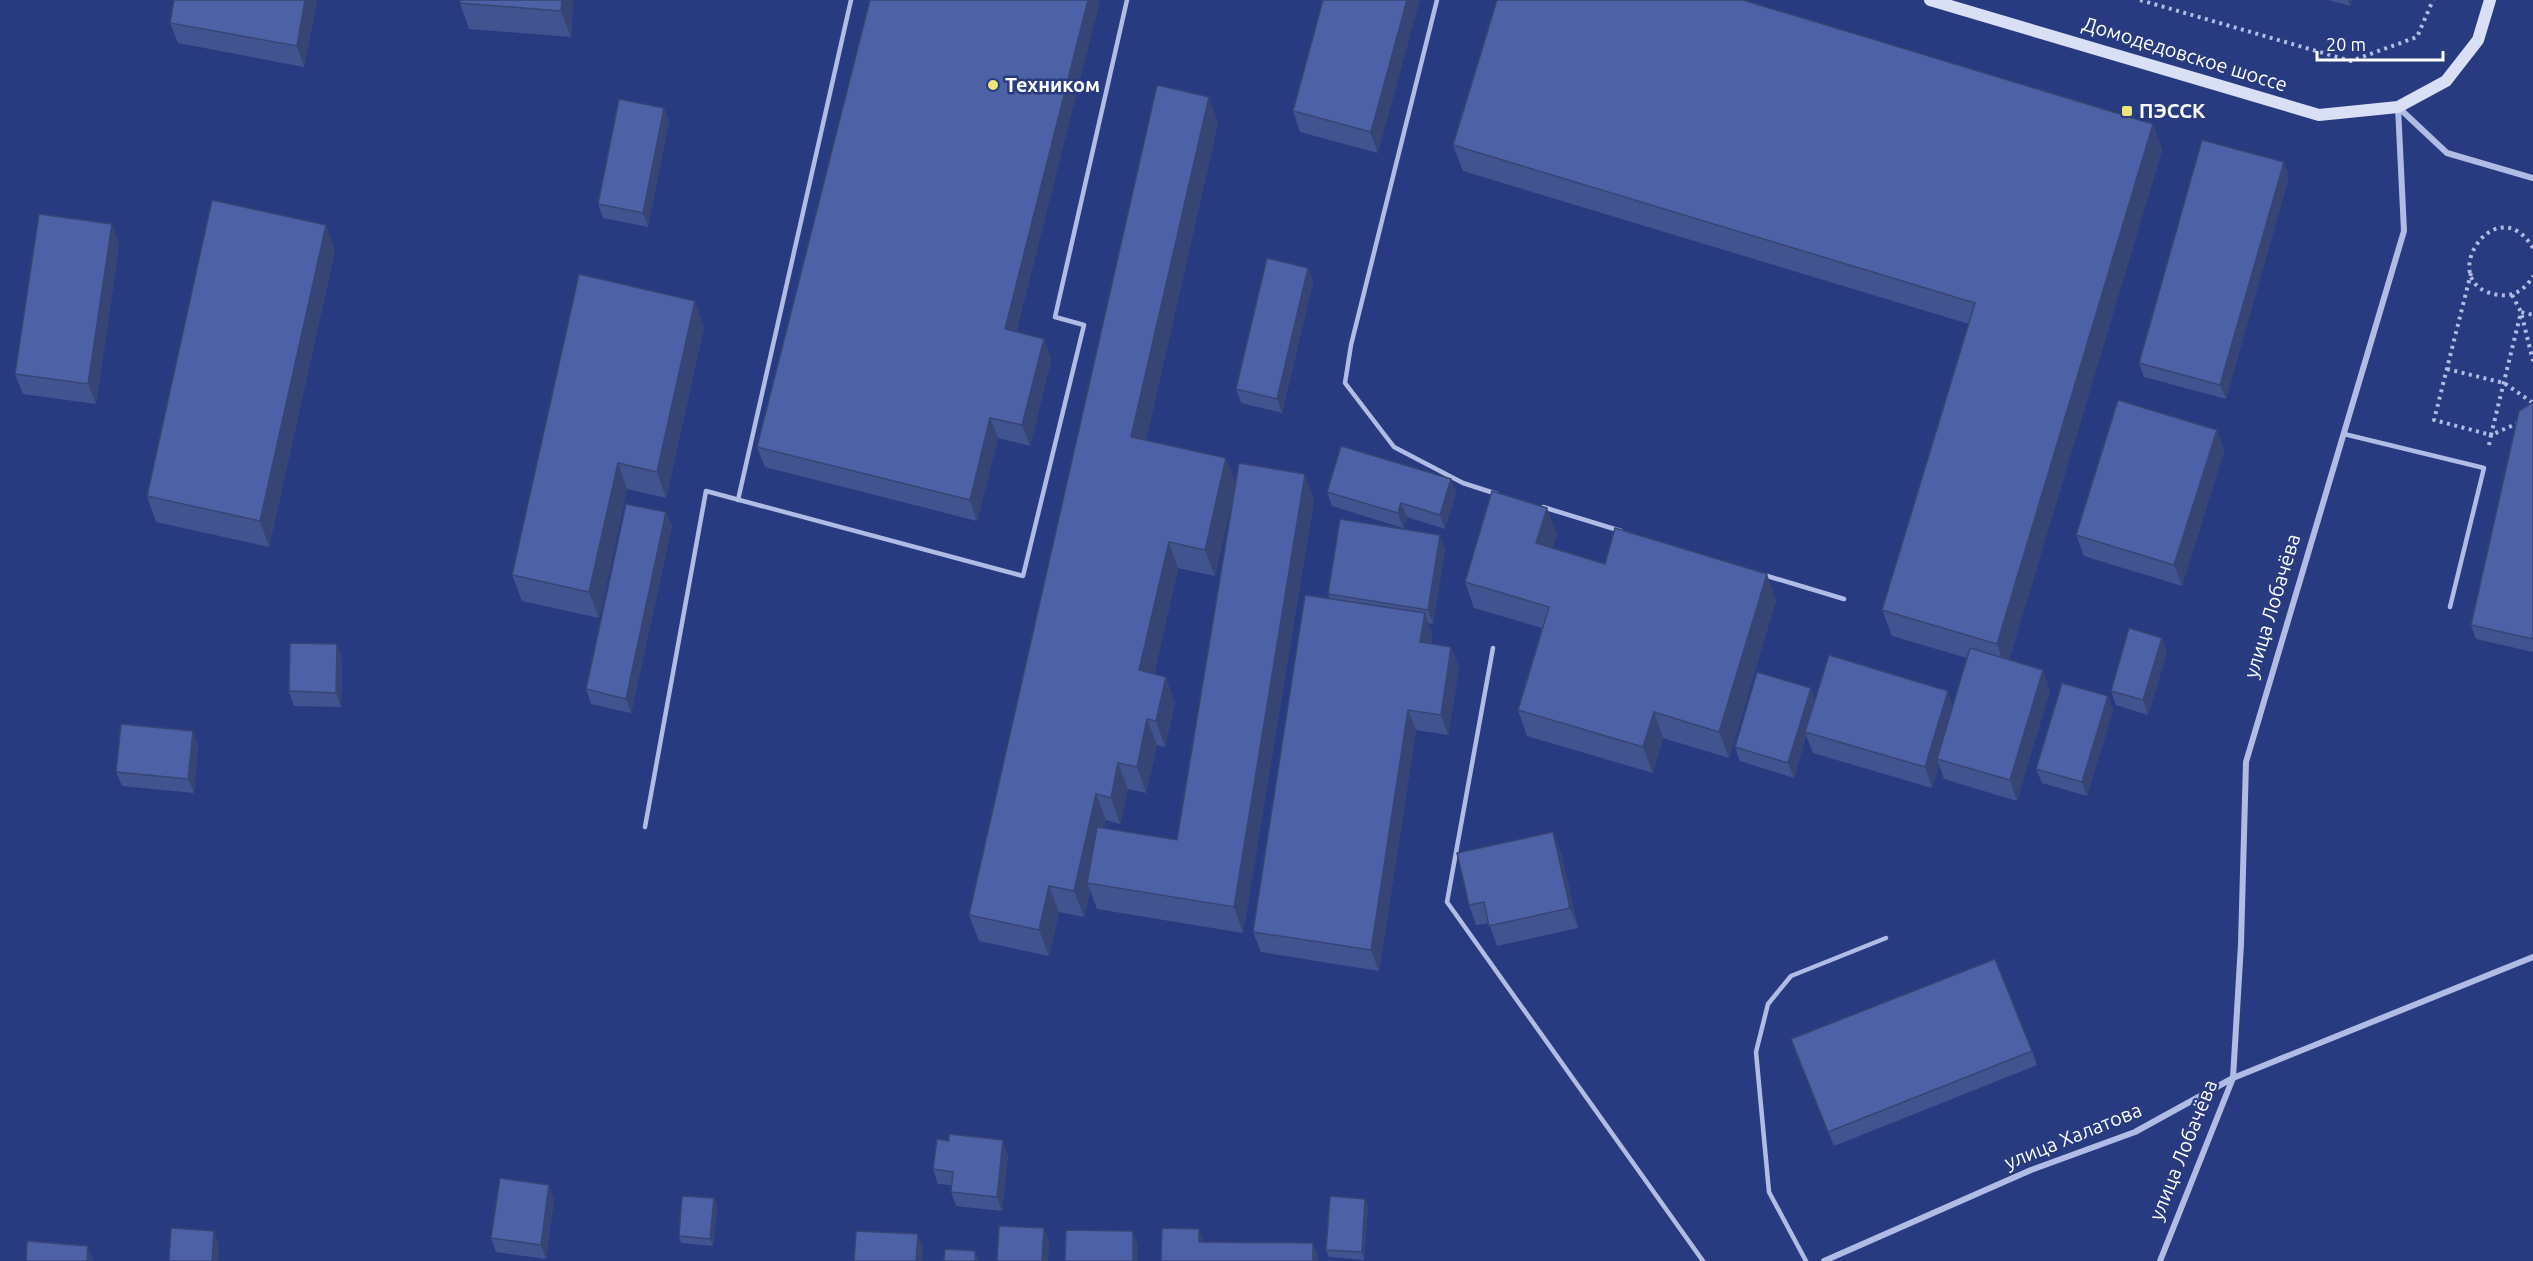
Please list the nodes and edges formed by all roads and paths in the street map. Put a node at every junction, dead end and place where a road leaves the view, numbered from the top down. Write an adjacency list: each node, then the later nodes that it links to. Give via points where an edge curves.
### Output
1 (851, 0): 24 (lane)
2 (1127, 0): 24 (lane, via 1055,316 1084,325 1023,576)
3 (1437, 0): 23 (lane, via 1351,345 1345,383 1394,447 1463,483)
4 (1930, 0): 8 (main road, Домодедовское шоссе, via 2319,115)
5 (2140, 0): 6 (path, via 2351,61 2417,38)
6 (2433, 0)
7 (2490, 0): 8 (main road, via 2478,40 2446,81)
8 (2398, 107): 9 (street, via 2447,153); 21 (street, улица Лобачёва, via 2404,231)
9 (2533, 178)
10 (2533, 248): 11 (path, via 2520,233 2509,229 2486,232 2471,250)
11 (2471, 273): 13 (path, via 2483,289 2502,296); 17 (path)
12 (2533, 276): 13 (path)
13 (2512, 295): 14 (path)
14 (2522, 312): 15 (path); 16 (path); 18 (path)
15 (2533, 315)
16 (2533, 361)
17 (2447, 369): 18 (path); 22 (path, via 2434,420)
18 (2504, 383): 19 (path); 22 (path)
19 (2533, 403)
20 (2523, 422): 22 (path)
21 (2344, 434): 29 (lane, via 2484,468); 34 (street, улица Лобачёва, via 2246,762)
22 (2492, 435)
23 (1508, 497)
24 (738, 500): 31 (lane, via 706,491)
25 (1531, 504): 26 (lane)
26 (1631, 534)
27 (1755, 572): 28 (lane)
28 (1844, 599)
29 (2450, 607)
30 (1494, 648): 35 (lane, via 1448,902)
31 (645, 827)
32 (1886, 939): 36 (lane, via 1791,976 1768,1004 1756,1052 1769,1192)
33 (2533, 957): 34 (street, улица Халатова)
34 (2233, 1078): 37 (street, улица Халатова, via 2135,1132 2031,1170); 38 (street, улица Лобачёва)
35 (1703, 1261)
36 (1806, 1261)
37 (1824, 1261)
38 (2160, 1261)

